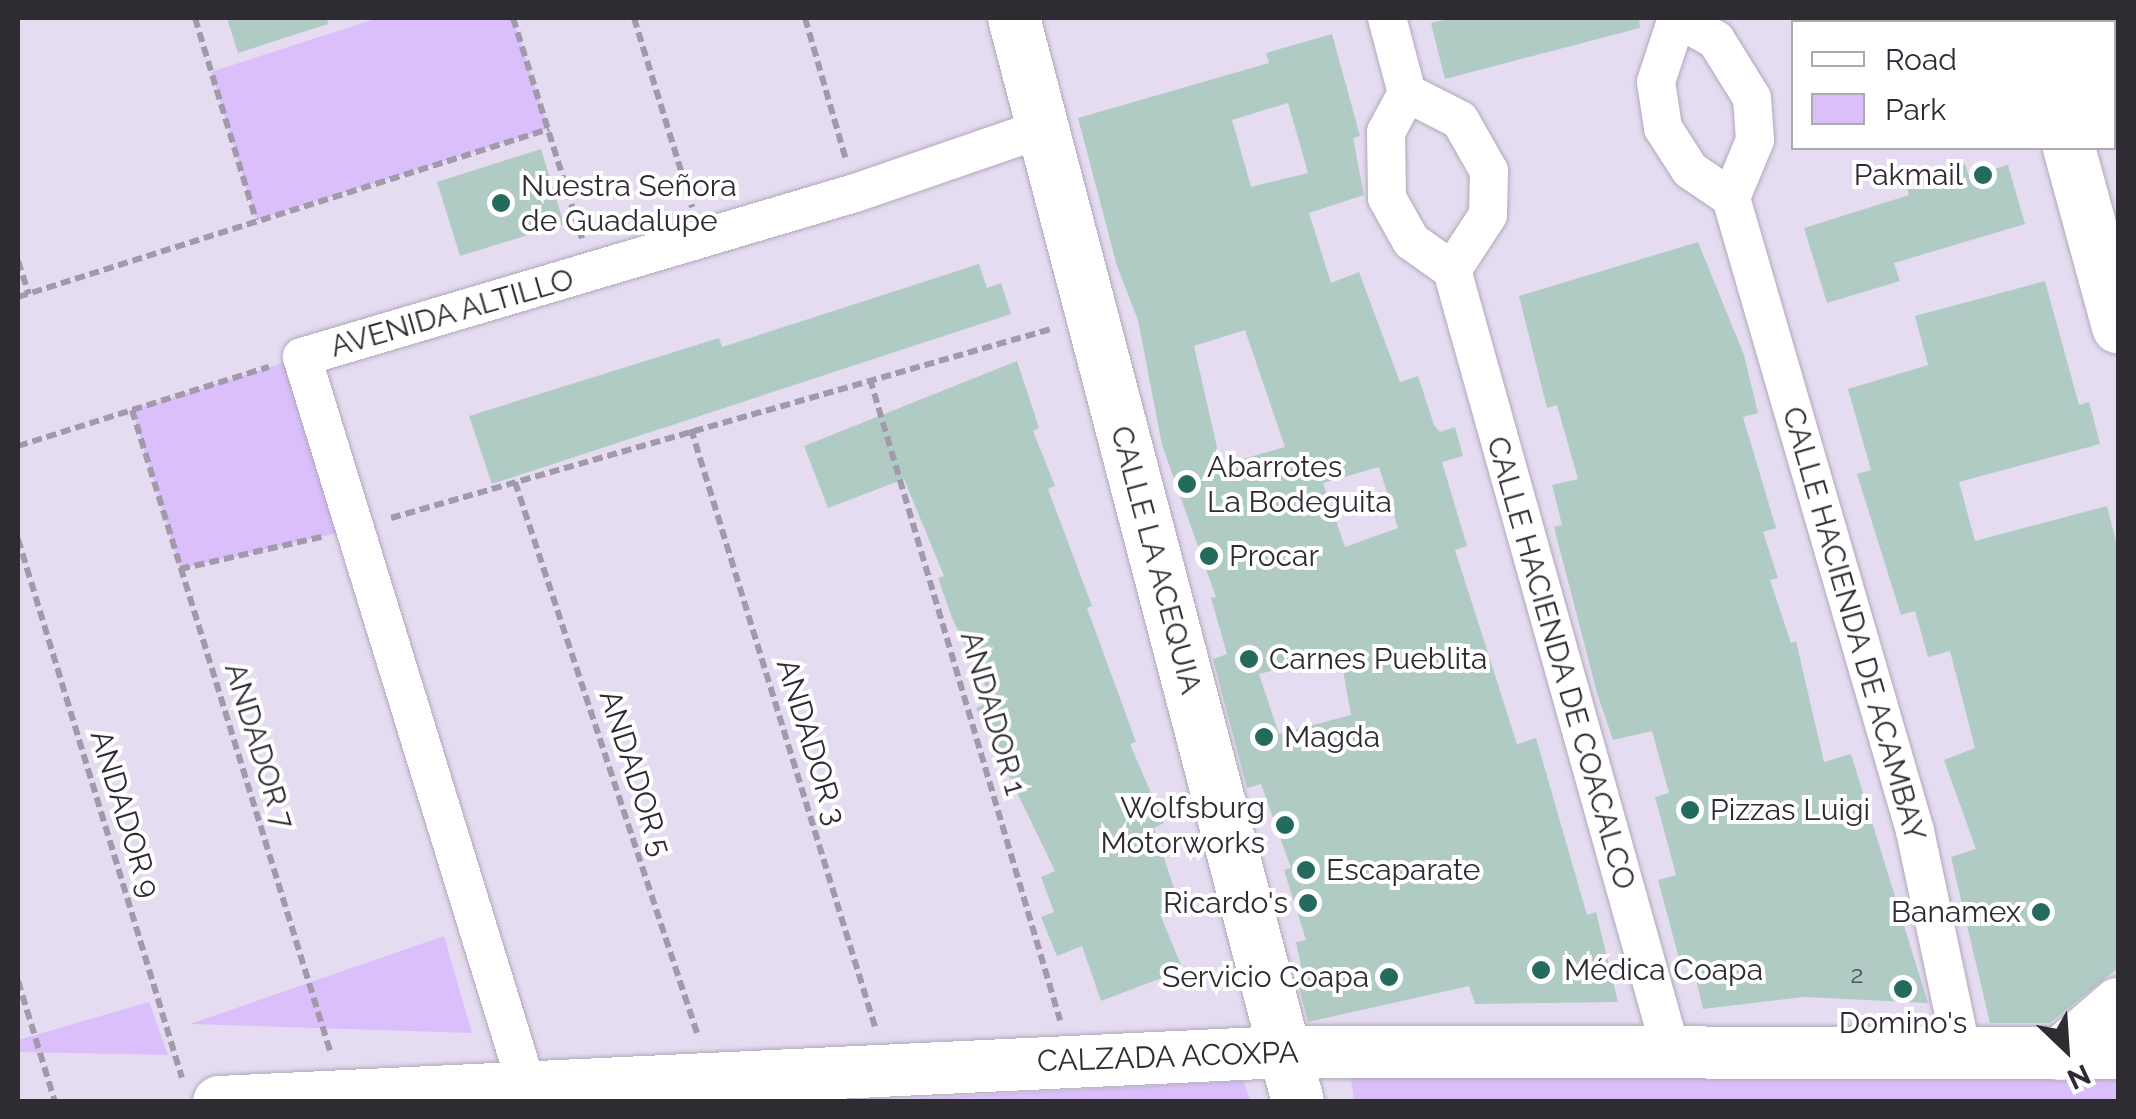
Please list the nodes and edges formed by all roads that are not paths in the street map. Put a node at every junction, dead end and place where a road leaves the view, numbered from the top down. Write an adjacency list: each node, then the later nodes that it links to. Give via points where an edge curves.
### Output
1 (1014, 18): 5 (main road, CALLE LA ACEQUIA)
2 (1388, 18): 4 (street)
3 (1677, 18): 7 (street, via 1659,60 1663,128 1690,170); 7 (street, via 1732,58 1752,98 1755,140)
4 (1408, 93): 8 (street, via 1386,132 1386,198 1411,241); 8 (street, via 1460,120 1489,171 1484,226)
5 (1044, 128): 11 (main road, CALLE LA ACEQUIA); 16 (street, AVENIDA ALTILLO, via 856,194 302,357)
6 (2071, 150): 9 (main road)
7 (1731, 198): 12 (street, CALLE HACIENDA DE ACAMBAY, via 1915,831)
8 (1452, 270): 15 (street, CALLE HACIENDA DE COACALCO)
9 (2118, 327)
10 (2118, 1004): 14 (main road)
11 (1285, 1052): 15 (main road, CALZADA ACOXPA); 16 (main road, CALZADA ACOXPA); 18 (main road, CALLE LA ACEQUIA)
12 (1962, 1053): 14 (main road, CALZADA ACOXPA); 15 (main road, CALZADA ACOXPA)
13 (2118, 1053): 14 (main road, CALZADA ACOXPA)
14 (2060, 1054)
15 (1672, 1056)
16 (527, 1087): 17 (main road, CALZADA ACOXPA)
17 (201, 1092)
18 (1298, 1102)

